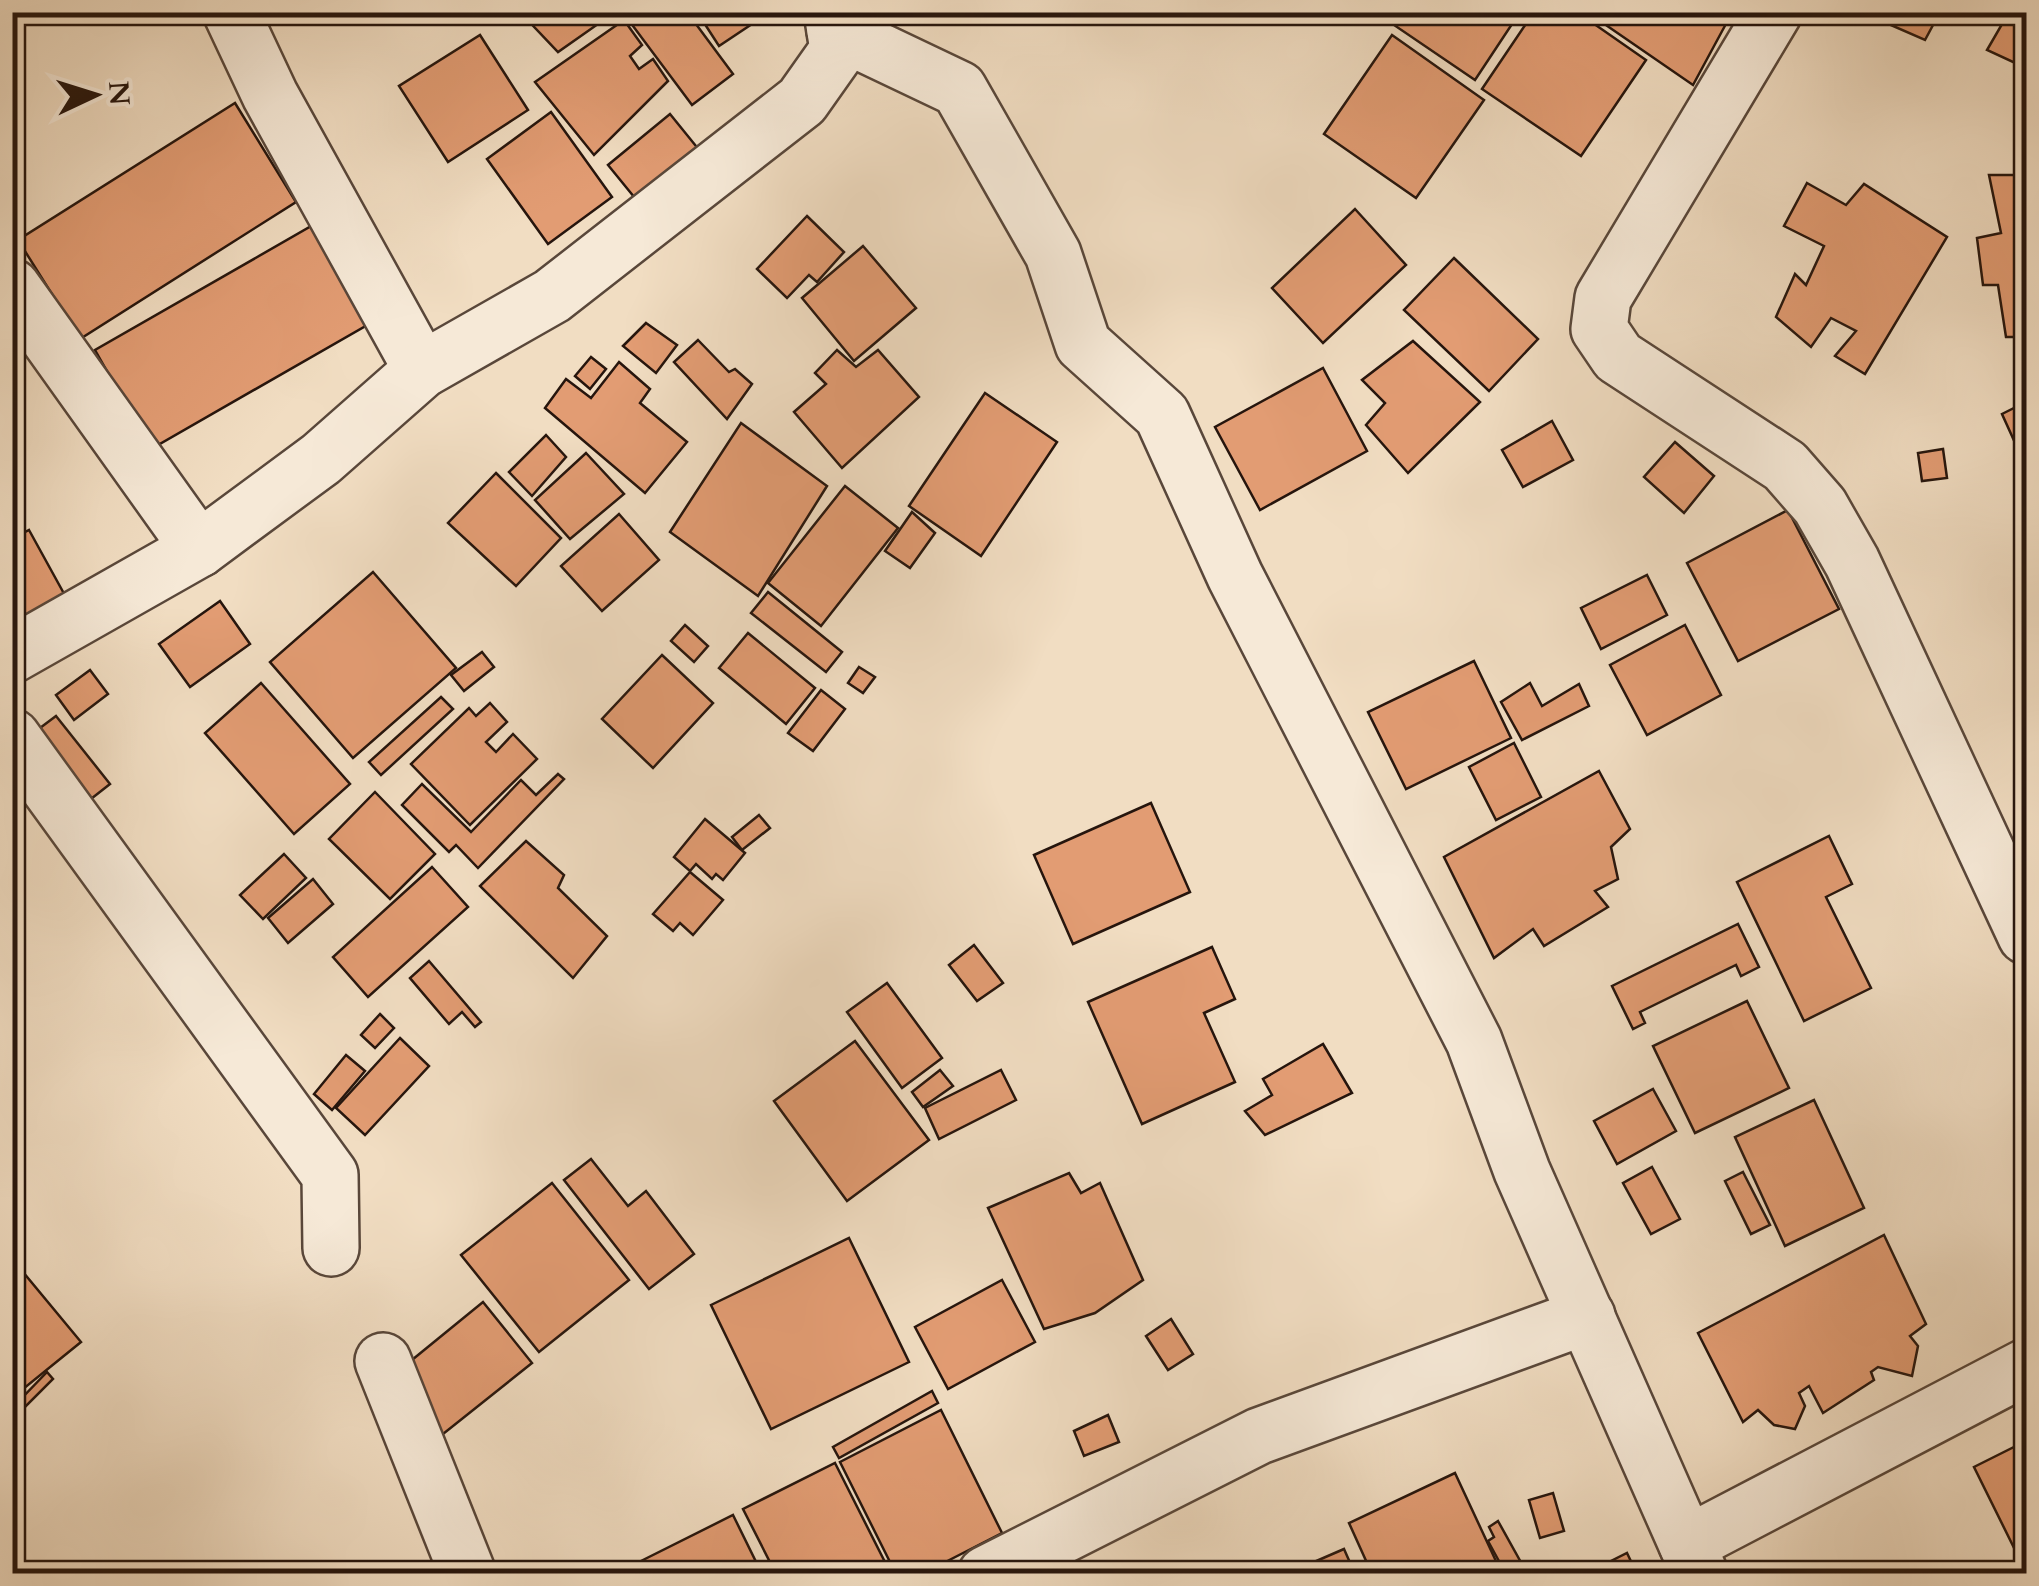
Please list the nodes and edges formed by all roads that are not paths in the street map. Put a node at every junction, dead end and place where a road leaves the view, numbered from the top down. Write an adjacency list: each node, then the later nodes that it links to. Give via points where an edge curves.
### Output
1 (231, 12): 5 (street)
2 (1774, 12): 9 (street, via 1603,298 1599,329 1618,357 1785,466 1820,506)
3 (834, 22): 5 (street, via 838,50 802,101 552,296); 11 (street, via 959,89 1053,254 1083,344 1162,416 1235,576 1474,1041 1522,1171)
4 (12, 287): 6 (street)
5 (422, 370): 6 (street, via 322,459)
6 (200, 549): 7 (street)
7 (12, 656)
8 (12, 737): 10 (street, via 330,1175)
9 (2026, 936)
10 (331, 1248)
11 (1587, 1316): 14 (street); 16 (street, via 1259,1436)
12 (383, 1360): 15 (street)
13 (2026, 1367): 14 (street)
14 (1694, 1558)
15 (468, 1574)
16 (986, 1574)

